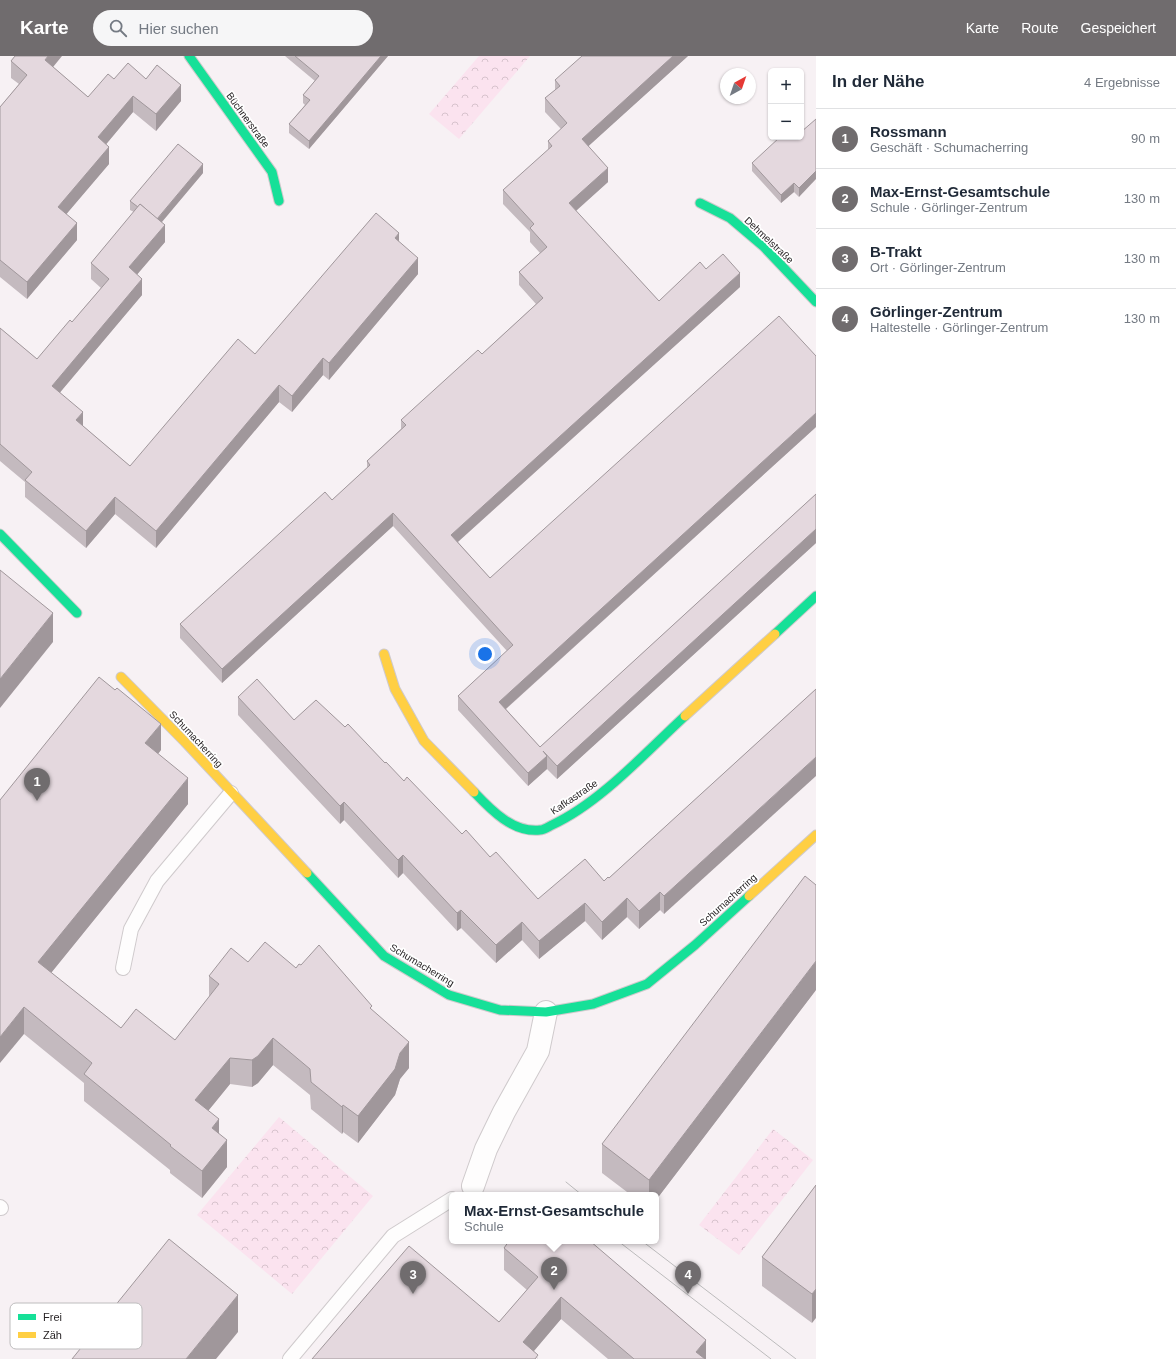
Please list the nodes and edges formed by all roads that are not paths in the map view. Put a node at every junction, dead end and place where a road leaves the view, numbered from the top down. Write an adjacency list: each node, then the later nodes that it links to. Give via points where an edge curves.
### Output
1 (189, 56): 2 (street, Büchnerstraße, via 272,172)
2 (279, 201)
3 (700, 204): 4 (street, Dehmelstraße, via 730,218 763,246)
4 (816, 302)
5 (0, 534): 7 (street)
6 (816, 596): 8 (street, Kafkastraße, via 597,797 561,821 541,830 518,827 494,813 424,741 396,689)
7 (77, 613)
8 (384, 654)
9 (121, 677): 10 (street, Schumacherring)
10 (231, 793): 12 (lane, via 157,881 131,929); 13 (street, Schumacherring, via 384,956 449,995 500,1010)
11 (816, 835): 13 (street, Schumacherring, via 696,945 647,984 594,1004)
12 (123, 968)
13 (546, 1012): 14 (street, via 538,1051 504,1112)
14 (466, 1191)
15 (449, 1201): 16 (lane, via 393,1236)
16 (290, 1359)

